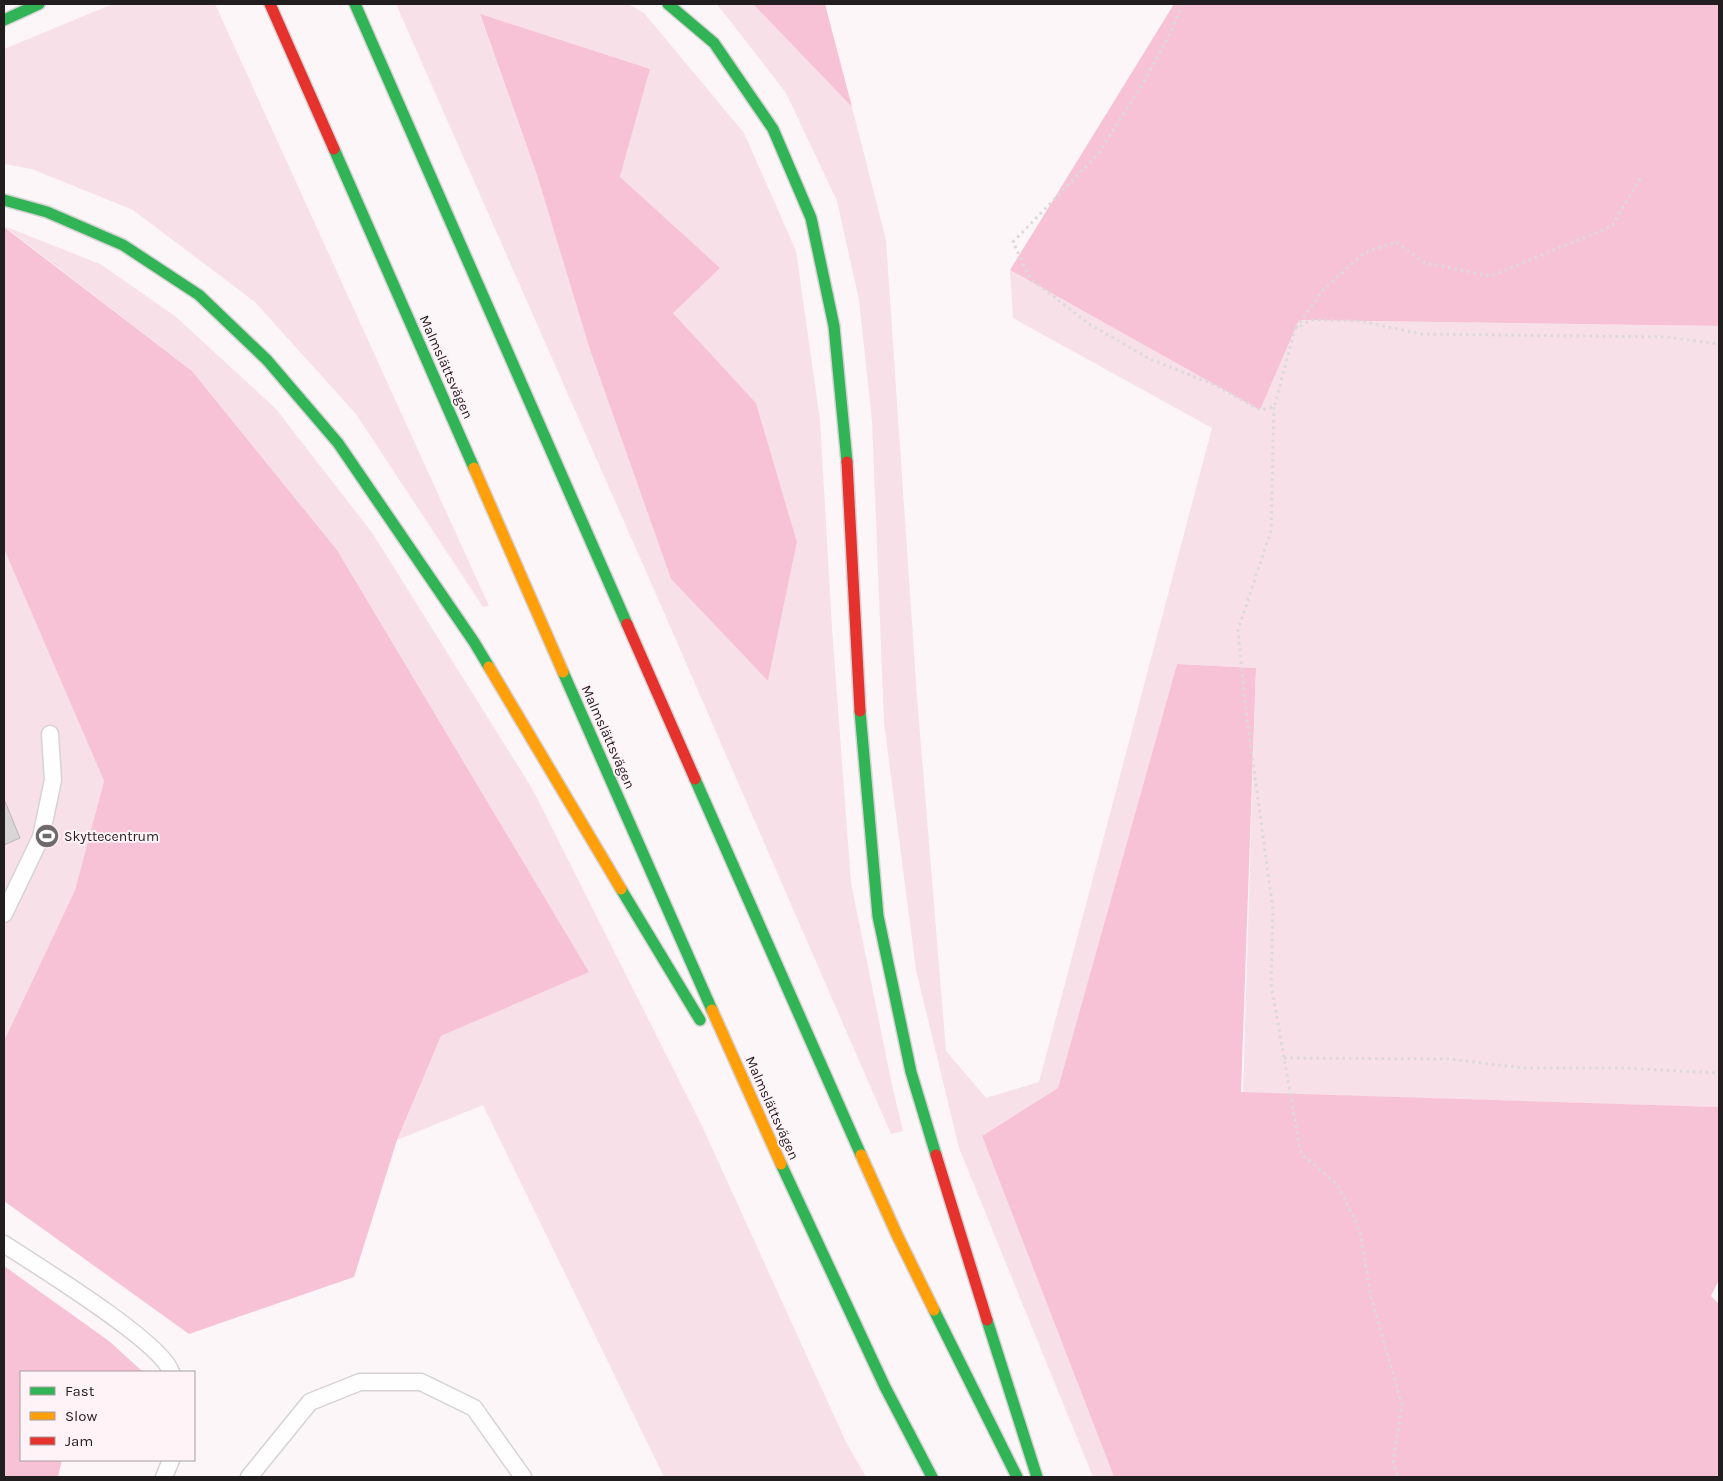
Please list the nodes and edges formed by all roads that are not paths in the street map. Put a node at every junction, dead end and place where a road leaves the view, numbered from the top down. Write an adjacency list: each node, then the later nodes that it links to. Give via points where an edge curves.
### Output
1 (39, 4): 5 (highway)
2 (270, 4): 11 (highway, Malmslättsvägen)
3 (355, 4): 19 (highway, via 890,1219)
4 (668, 4): 20 (highway, via 714,43 773,129 811,218 834,326 847,457 861,733 878,916 911,1072)
5 (4, 20)
6 (4, 200): 9 (highway, via 47,212 123,245 199,295 267,360 338,443 474,642)
7 (50, 734): 8 (lane, via 53,780 41,837)
8 (4, 914)
9 (705, 1028)
10 (715, 1045): 11 (highway)
11 (761, 1122): 18 (highway, Malmslättsvägen, via 885,1387)
12 (4, 1244): 13 (lane, via 121,1322 152,1348)
13 (171, 1371)
14 (171, 1461): 16 (lane)
15 (257, 1475): 17 (lane, via 310,1402 360,1382 421,1382 474,1408)
16 (164, 1477)
17 (523, 1477)
18 (932, 1477)
19 (1017, 1477)
20 (1037, 1477)

